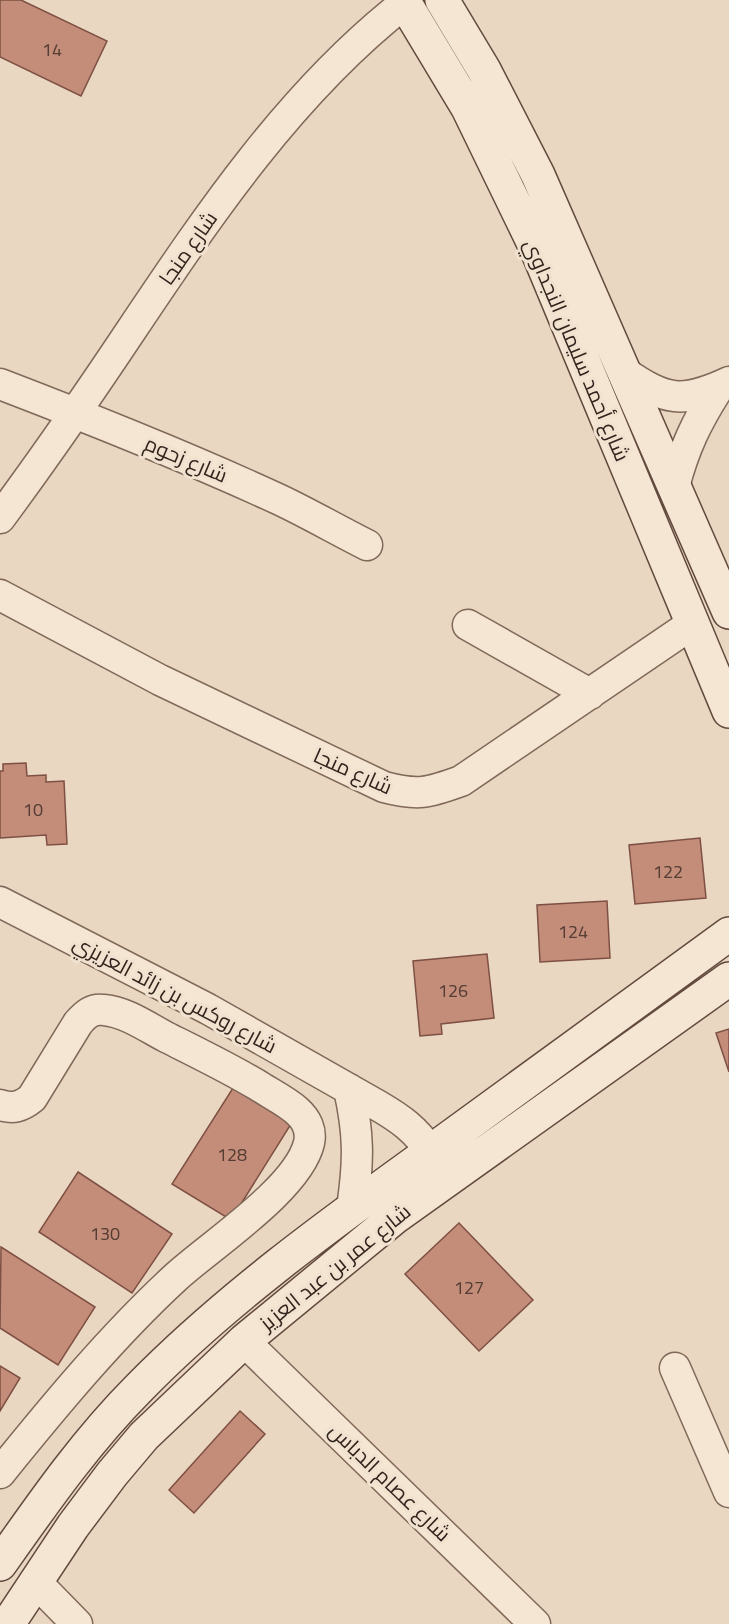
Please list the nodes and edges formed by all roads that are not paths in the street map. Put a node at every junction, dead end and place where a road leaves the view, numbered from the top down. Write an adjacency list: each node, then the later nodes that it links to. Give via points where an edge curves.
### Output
1 (442, 0): 3 (street, شارع أحمد سليمان النجداوي, via 484,70 538,175)
2 (404, 1): 6 (street, شارع منجا, via 346,53 267,141 200,229); 12 (street, شارع أحمد سليمان النجداوي, via 468,108 537,250)
3 (624, 372): 5 (street, via 646,387 669,395 689,397); 7 (street, شارع أحمد سليمان النجداوي)
4 (0, 384): 6 (street, شارع زحوم)
5 (724, 385): 7 (street, via 699,418 687,442)
6 (76, 413): 8 (street, شارع منجا); 9 (street, شارع زحوم, via 279,500)
7 (674, 487): 11 (street, شارع أحمد سليمان النجداوي)
8 (0, 518)
9 (367, 545)
10 (0, 595): 14 (street, شارع منجا, via 160,680 384,788 408,794 430,793 461,781)
11 (729, 612)
12 (692, 624): 14 (street, شارع منجا); 15 (street, شارع أحمد سليمان النجداوي)
13 (468, 625): 14 (street)
14 (590, 694)
15 (729, 711)
16 (0, 902): 19 (street, شارع روكس بن زائد العزيزي, via 208,1009)
17 (729, 934): 21 (street, شارع عمر بن عبد العزيز)
18 (729, 979): 23 (street, شارع عمر بن عبد العزيز, via 395,1217)
19 (349, 1089): 21 (street, شارع روكس بن زائد العزيزي, via 403,1120); 22 (street, via 358,1138)
20 (0, 1105): 25 (street, via 11,1108 32,1098 78,1023 93,1010 104,1009 134,1020 264,1089 297,1110 310,1131 305,1152 288,1178 262,1205 176,1277 132,1322 50,1411)
21 (431, 1152): 22 (street, شارع عمر بن عبد العزيز)
22 (352, 1208): 27 (street, شارع عمر بن عبد العزيز, via 184,1344 138,1388 50,1494)
23 (244, 1341): 28 (street, شارع عمر بن عبد العزيز, via 144,1436); 31 (street, شارع عصام الدباس)
24 (675, 1368): 26 (street)
25 (0, 1473)
26 (729, 1492)
27 (0, 1564)
28 (35, 1581): 29 (street, شارع عمر بن عبد العزيز); 30 (street)
29 (8, 1624)
30 (77, 1624)
31 (536, 1624)

